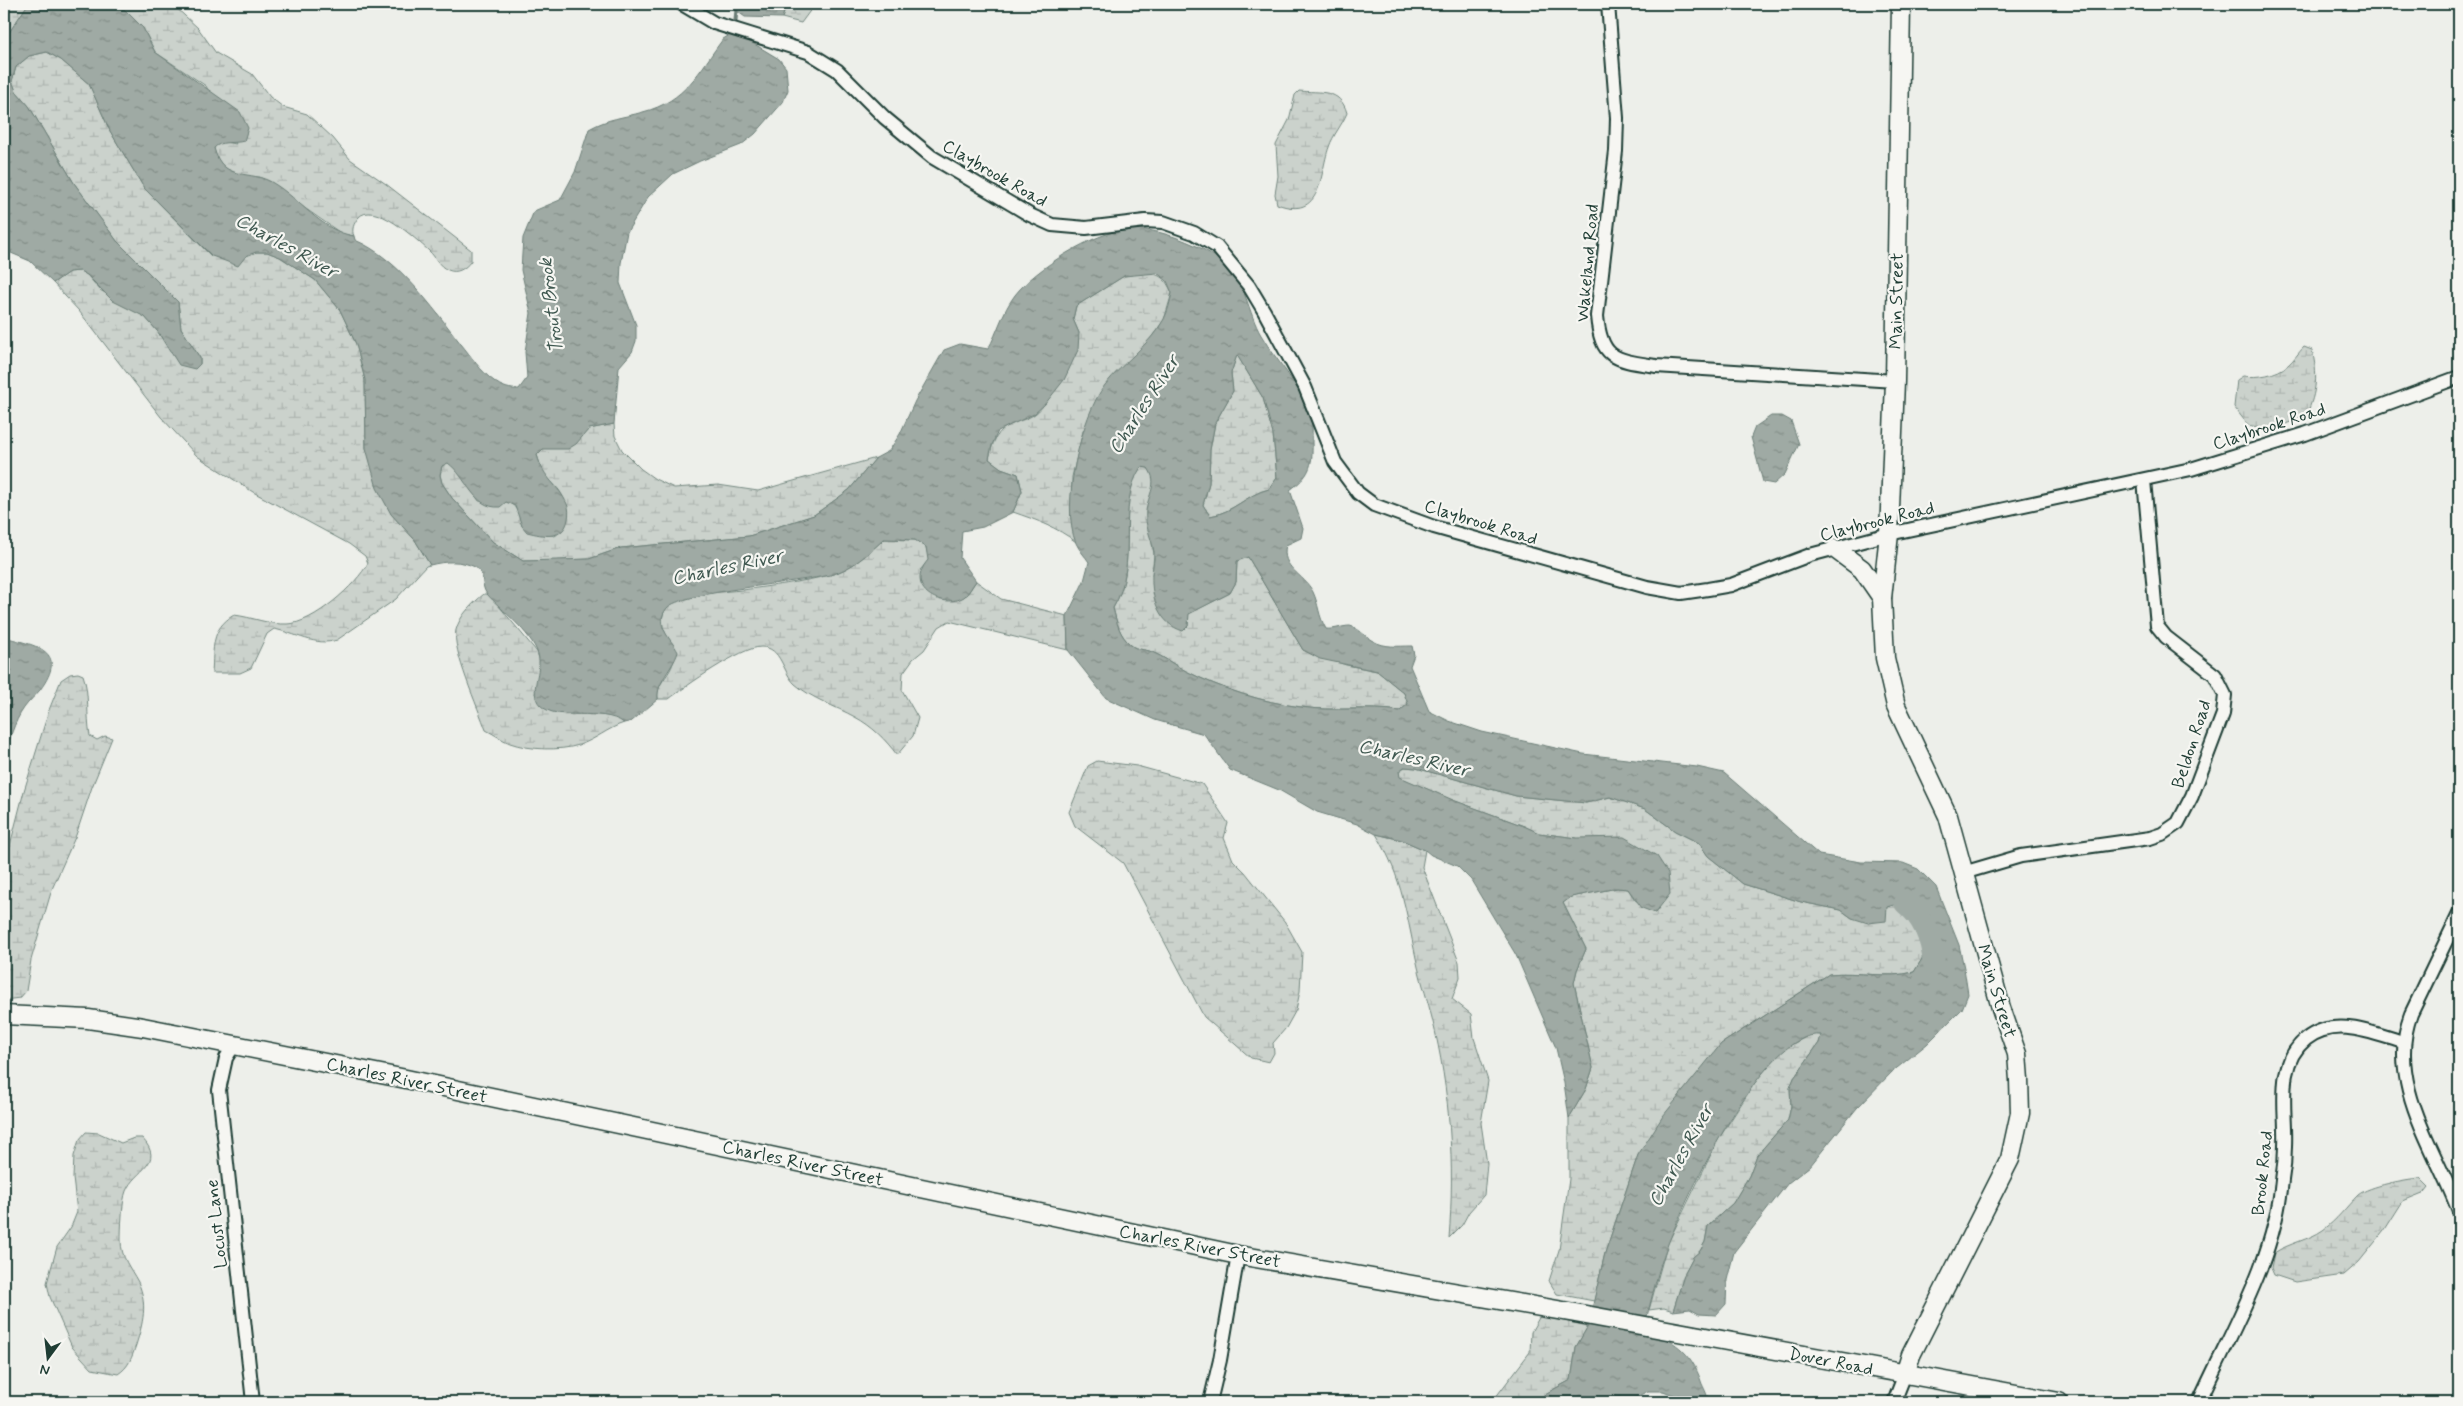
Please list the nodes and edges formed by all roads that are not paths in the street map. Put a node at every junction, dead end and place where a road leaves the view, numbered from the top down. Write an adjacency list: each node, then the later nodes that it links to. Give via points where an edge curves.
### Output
1 (682, 4): 8 (street, Claybrook Road, via 714,23 808,52 837,70 884,118 932,158 1030,215 1052,225 1086,228 1163,222 1194,233 1216,248 1249,286 1264,311 1305,387 1336,462 1358,493 1374,505 1434,527 1611,579 1681,592 1731,584)
2 (1608, 4): 5 (street, Wakeland Road, via 1618,118 1597,316 1599,338 1609,353 1623,361 1656,366)
3 (1901, 4): 5 (street, Main Street)
4 (2459, 377): 6 (street, Claybrook Road, via 2253,451)
5 (1895, 381): 7 (street, Main Street)
6 (2144, 480): 7 (street, Claybrook Road); 10 (street, Beldon Road, via 2156,626 2215,675 2225,695 2222,714 2187,810 2173,827 2150,838 2021,856)
7 (1889, 534): 8 (street, Claybrook Road); 9 (street, Main Street)
8 (1835, 549): 9 (street, via 1862,568)
9 (1882, 598): 10 (street, Main Street, via 1885,658 1896,706 1948,816)
10 (1963, 873): 18 (street, Main Street, via 2017,1054 2020,1113 2010,1159 1911,1355)
11 (2459, 914): 13 (street, via 2412,1014)
12 (4, 1015): 14 (street, Charles River Street, via 88,1019)
13 (2403, 1042): 15 (street, via 2415,1108); 23 (street, Brook Road, via 2354,1028 2337,1027 2305,1040 2291,1058 2285,1078 2285,1147 2280,1200 2270,1241)
14 (234, 1045): 16 (street, Charles River Street); 19 (street, Locust Lane, via 226,1058 219,1090)
15 (2459, 1212)
16 (1238, 1255): 17 (street, Charles River Street); 20 (street)
17 (1602, 1319): 18 (street, Dover Road)
18 (1905, 1374): 21 (street); 22 (street, Dover Road)
19 (253, 1402)
20 (1210, 1402)
21 (1894, 1402)
22 (2060, 1402)
23 (2199, 1402)

